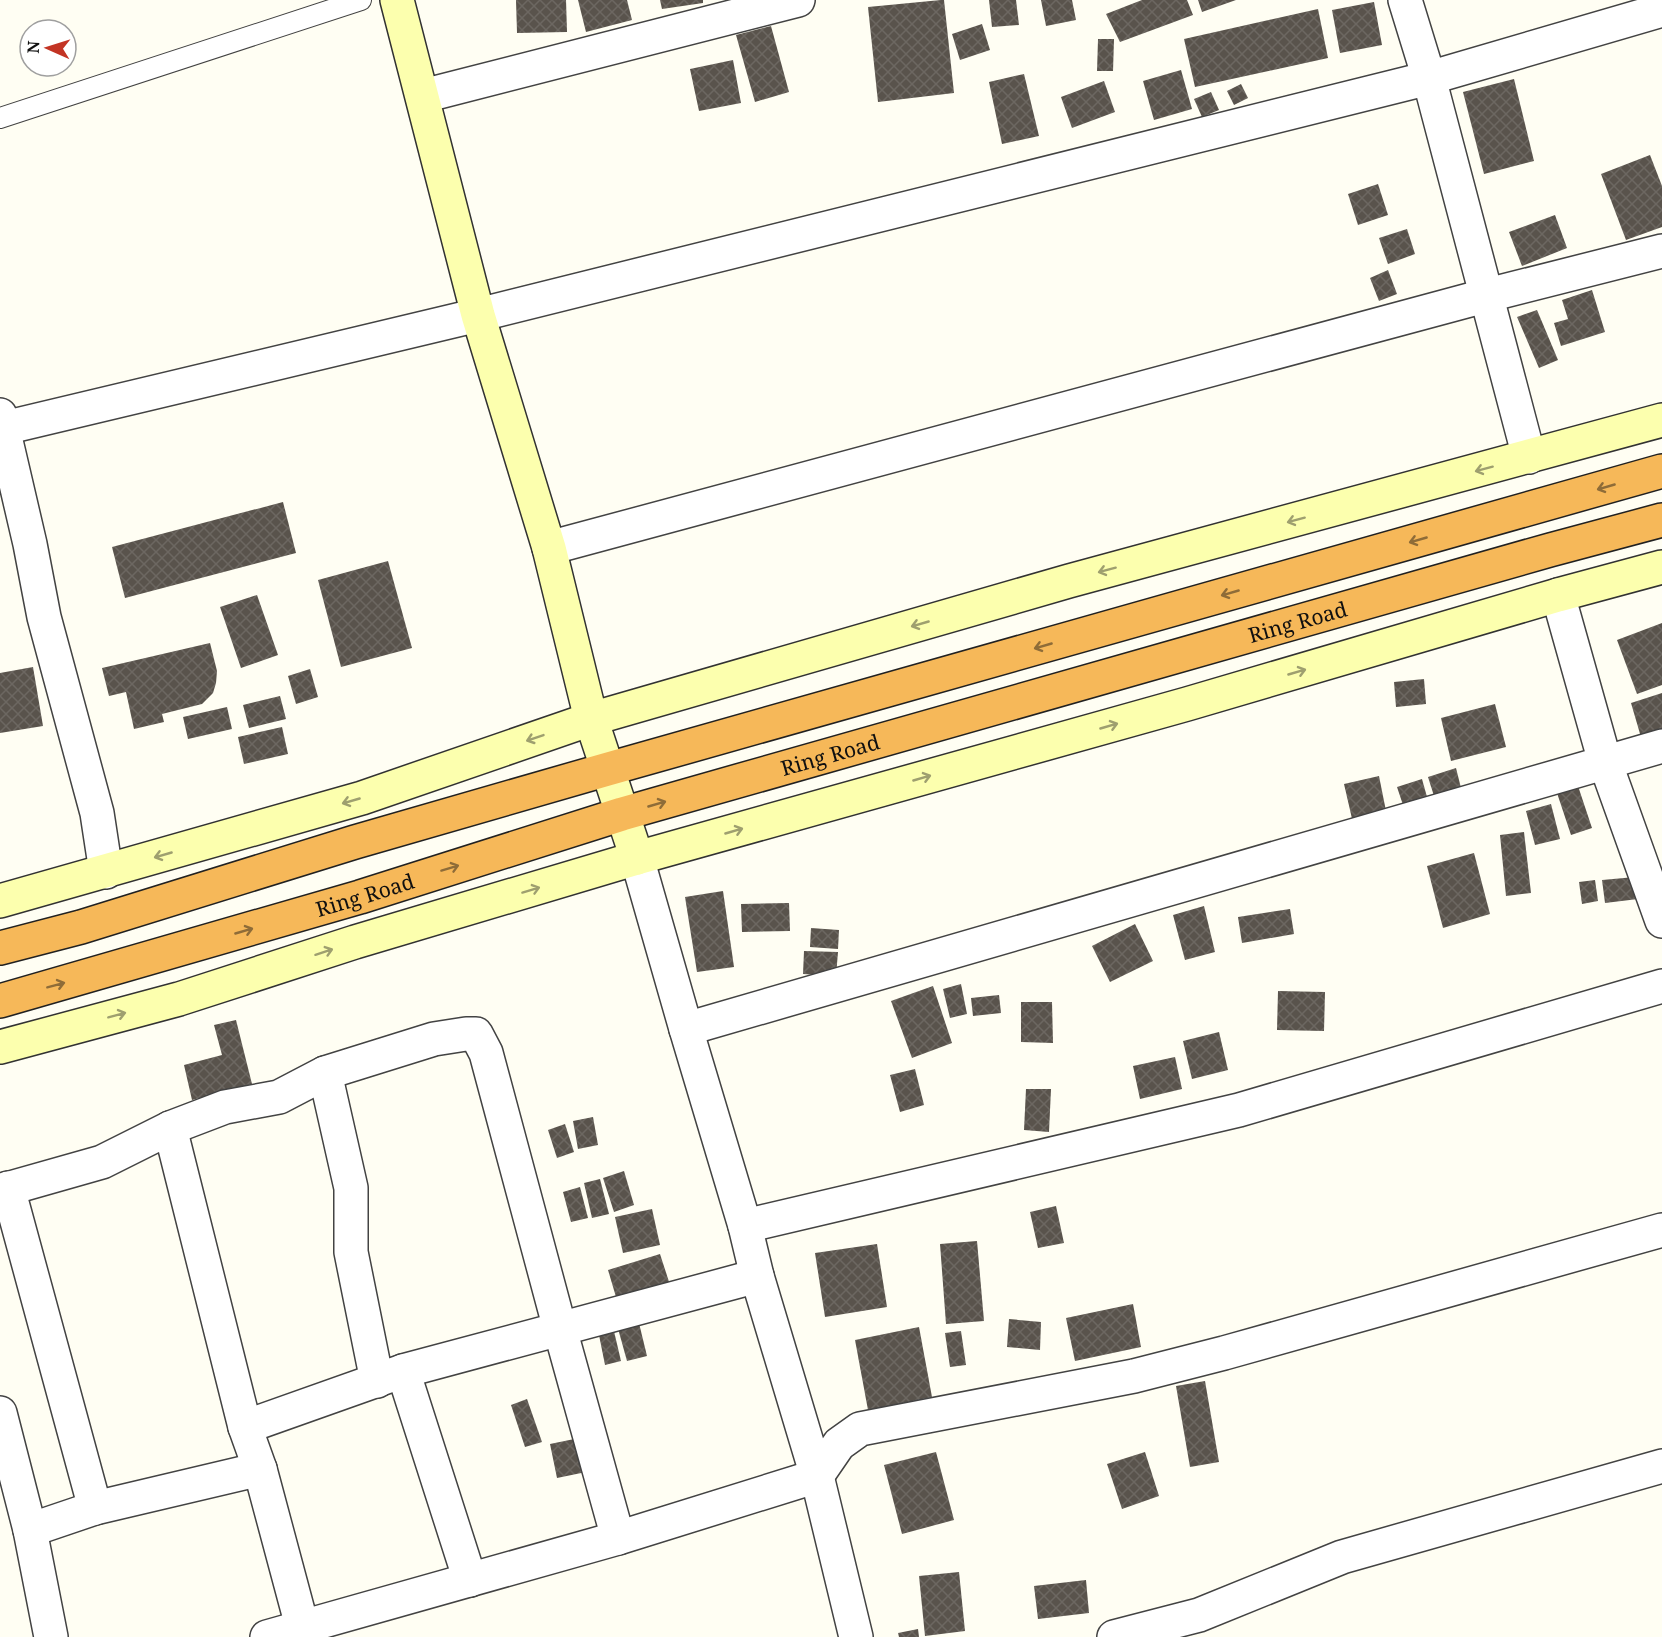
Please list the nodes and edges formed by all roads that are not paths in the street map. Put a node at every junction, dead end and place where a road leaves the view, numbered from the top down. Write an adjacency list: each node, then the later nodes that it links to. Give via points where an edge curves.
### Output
1 (361, 0): 8 (lane)
2 (398, 0): 7 (main road)
3 (798, 0): 7 (street)
4 (1405, 0): 6 (street)
5 (1662, 10): 6 (street)
6 (1429, 78): 10 (street); 11 (street)
7 (423, 96): 11 (main road)
8 (0, 118)
9 (1662, 251): 10 (street)
10 (1488, 296): 14 (street); 17 (street)
11 (478, 315): 13 (street); 17 (main road)
12 (1662, 420): 14 (main road)
13 (1, 424): 26 (street, via 47,627 97,813)
14 (1529, 457): 20 (main road, one-way to 20, via 1069,581)
15 (1662, 471): 23 (highway, one-way to 23)
16 (1662, 520): 24 (highway, Ring Road, one-way to 16)
17 (549, 548): 20 (main road)
18 (1662, 567): 19 (main road)
19 (1558, 596): 22 (street); 25 (main road, one-way to 19)
20 (591, 719): 23 (main road); 26 (main road, one-way to 26, via 362,798)
21 (1662, 746): 22 (street)
22 (1605, 762): 28 (street); 32 (street)
23 (608, 769): 24 (main road); 29 (highway)
24 (622, 814): 25 (main road); 31 (highway, Ring Road, one-way to 24, via 360,897)
25 (637, 858): 32 (street); 33 (main road, one-way to 25, via 179,999)
26 (106, 872): 27 (main road)
27 (0, 901)
28 (1662, 921)
29 (0, 948)
30 (1662, 987): 37 (street, via 1239,1110)
31 (0, 1001)
32 (686, 1029): 37 (street)
33 (0, 1047)
34 (325, 1073): 35 (street, via 279,1096 225,1107); 40 (street, via 434,1040 476,1034 486,1053); 41 (street, via 351,1188 351,1252)
35 (170, 1128): 36 (street, via 102,1162); 43 (street)
36 (4, 1190): 47 (street)
37 (746, 1226): 39 (street)
38 (1662, 1230): 46 (street, via 1134,1376 860,1429 839,1444)
39 (758, 1276): 40 (street); 46 (street)
40 (560, 1329): 41 (street); 49 (street)
41 (390, 1376): 43 (street); 50 (street)
42 (0, 1413): 48 (street)
43 (245, 1427): 45 (street)
44 (1662, 1466): 55 (street, via 1342,1557 1199,1615)
45 (260, 1469): 47 (street); 51 (street)
46 (817, 1476): 49 (street); 54 (street)
47 (95, 1508): 48 (street)
48 (30, 1530): 52 (street)
49 (618, 1538): 50 (street)
50 (470, 1580): 51 (street)
51 (302, 1626): 53 (street)
52 (51, 1637)
53 (267, 1637)
54 (856, 1637)
55 (1114, 1637)

